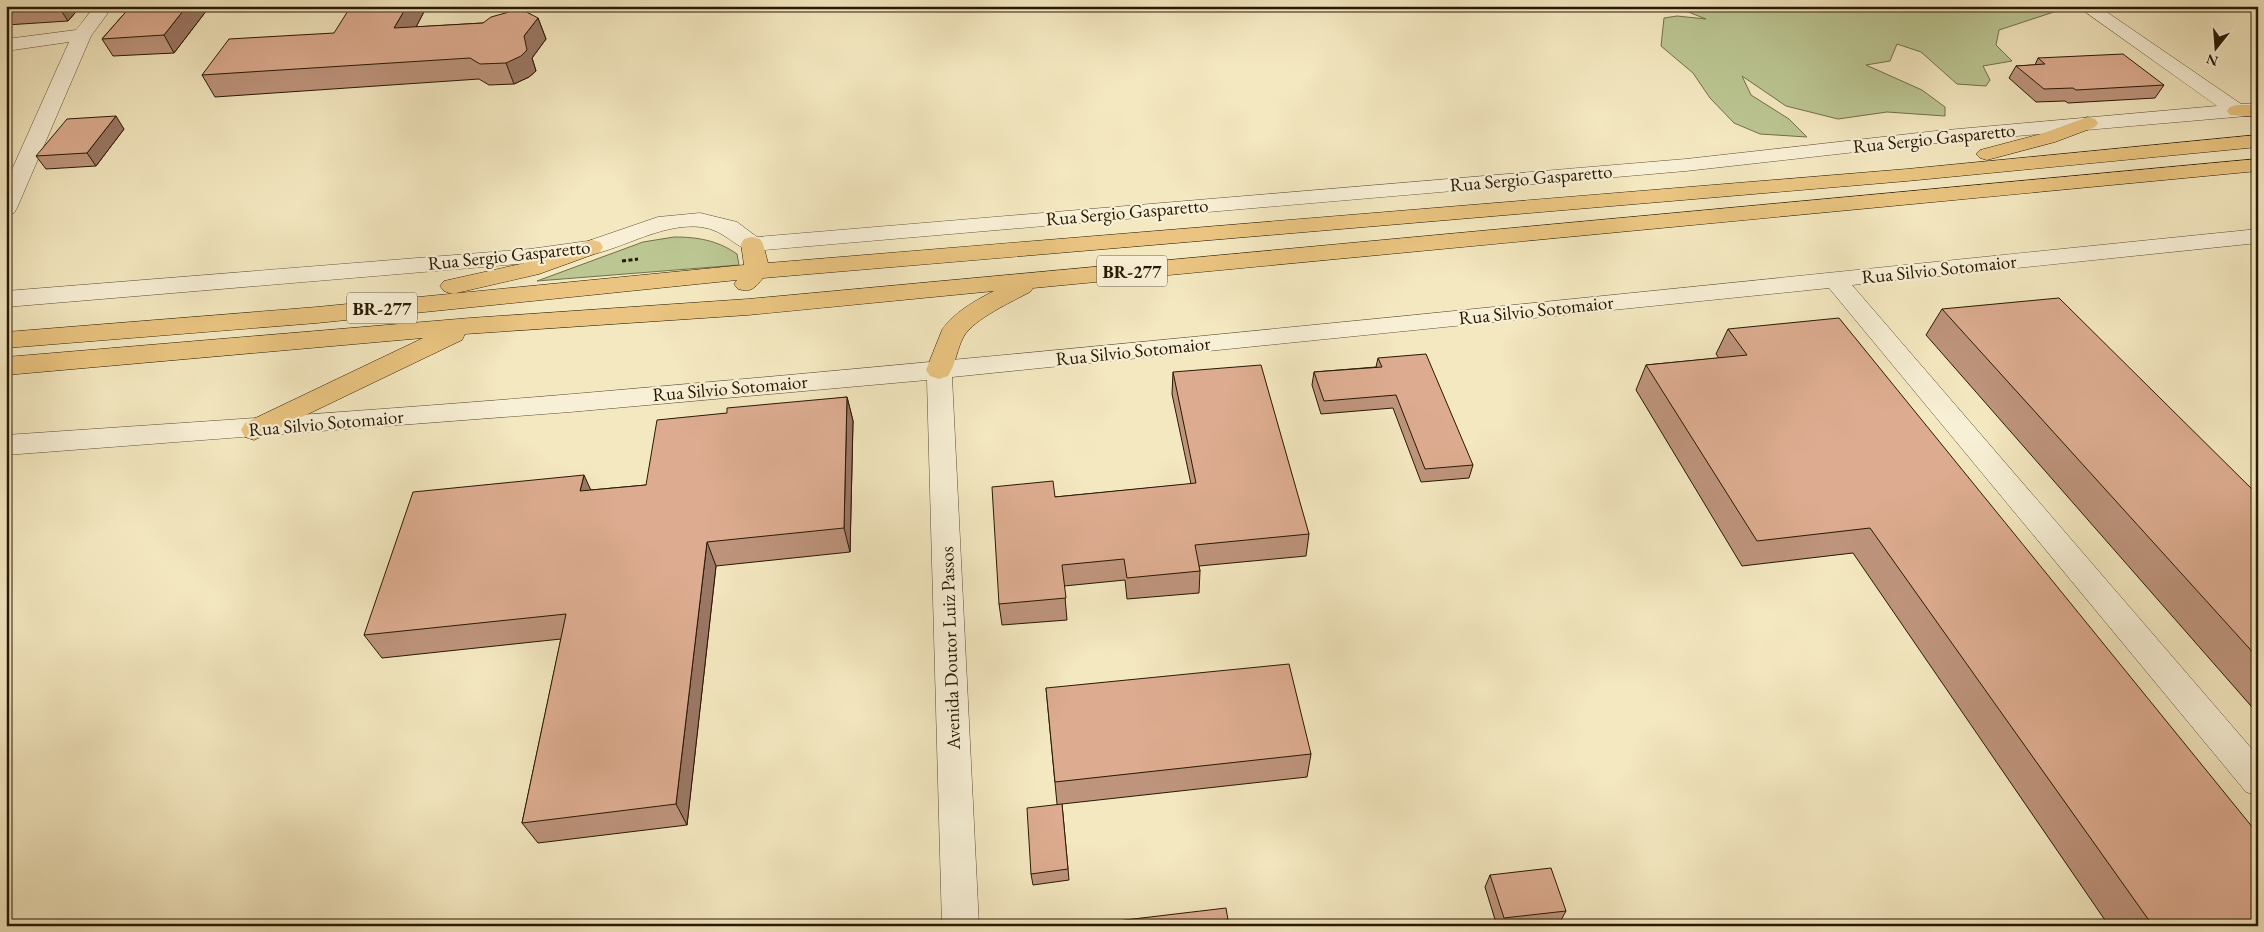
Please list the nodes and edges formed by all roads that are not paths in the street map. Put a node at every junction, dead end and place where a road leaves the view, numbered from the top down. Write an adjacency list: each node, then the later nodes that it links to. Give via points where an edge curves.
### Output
1 (104, 6): 3 (street)
2 (2086, 6): 5 (street)
3 (82, 35): 4 (street); 10 (street)
4 (6, 45)
5 (2251, 110): 6 (street, Rua Sergio Gasparetto)
6 (2088, 123): 9 (highway, via 2048,138); 12 (street, Rua Sergio Gasparetto, via 1686,165)
7 (2258, 141): 9 (highway, BR-277)
8 (2258, 165): 16 (highway, BR-277)
9 (1907, 175): 14 (highway, BR-277)
10 (6, 208)
11 (2258, 236): 15 (street, Rua Silvio Sotomaior)
12 (752, 244): 13 (street, Rua Sergio Gasparetto, via 729,227 700,220 658,224); 14 (highway)
13 (592, 248): 17 (street, Rua Sergio Gasparetto); 18 (highway, via 531,269)
14 (756, 271): 18 (highway, BR-277); 19 (highway, via 744,286 701,297)
15 (1834, 279): 22 (street, Rua Silvio Sotomaior); 25 (street)
16 (1038, 280): 19 (highway, BR-277, via 748,307); 22 (highway, via 984,306 954,330)
17 (6, 299)
18 (317, 315): 20 (highway, BR-277)
19 (470, 326): 21 (highway, BR-277); 23 (highway)
20 (6, 340)
21 (6, 366)
22 (939, 370): 23 (street, Rua Silvio Sotomaior); 26 (street, Avenida Doutor Luiz Passos)
23 (254, 430): 24 (street, Rua Silvio Sotomaior)
24 (6, 445)
25 (2258, 781)
26 (961, 926)

